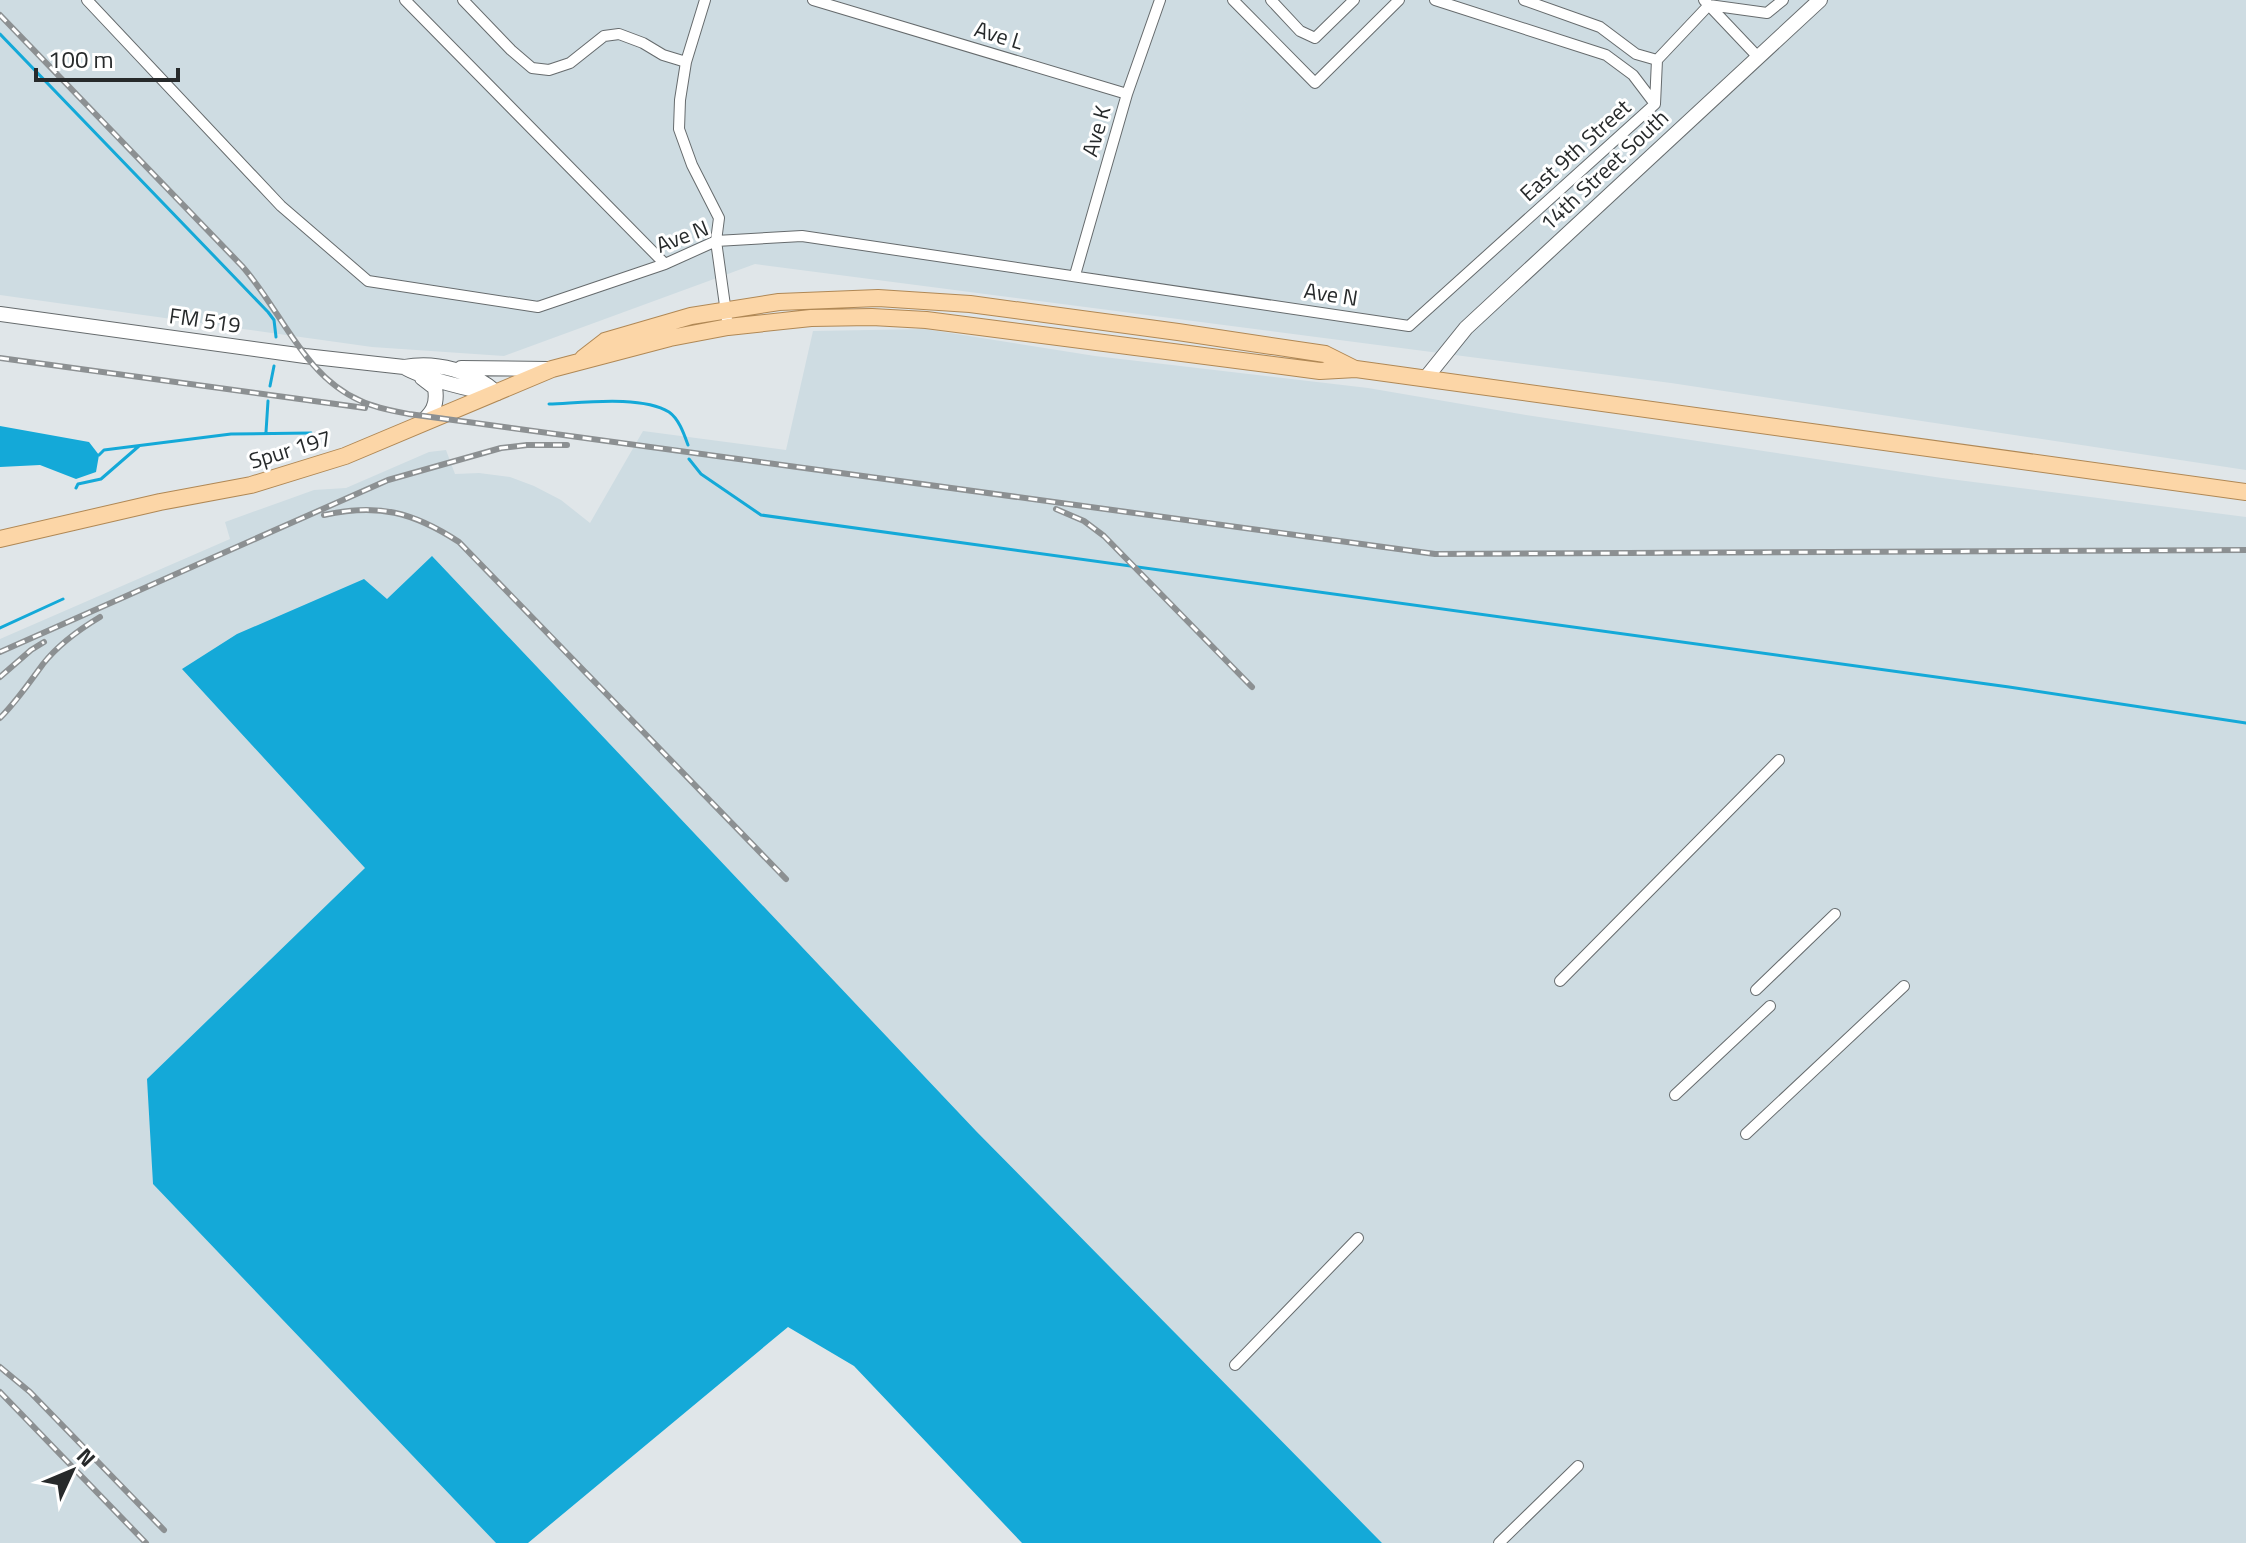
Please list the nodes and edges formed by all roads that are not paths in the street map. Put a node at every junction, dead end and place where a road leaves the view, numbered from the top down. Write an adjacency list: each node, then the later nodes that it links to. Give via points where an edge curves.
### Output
1 (87, 0): 22 (street, Ave N, via 281,206 368,281 538,307)
2 (405, 0): 22 (street)
3 (463, 0): 18 (street, via 532,68 549,70 570,63 604,36 619,34)
4 (705, 0): 18 (street)
5 (813, 0): 19 (street, Ave L)
6 (1160, 0): 19 (street, Ave K)
7 (1233, 0): 10 (street, via 1315,83)
8 (1271, 0): 9 (street, via 1300,31 1315,38)
9 (1354, 0)
10 (1399, 0)
11 (1435, 0): 20 (street, via 1606,55 1633,75)
12 (1524, 0): 17 (street, via 1600,27 1636,54)
13 (1783, 0): 15 (street, via 1767,13)
14 (1820, 0): 16 (main road, 14th Street South)
15 (1707, 3): 16 (street); 17 (street)
16 (1758, 57): 34 (main road, 14th Street South, via 1466,328)
17 (1657, 60): 20 (street, East 9th Street)
18 (686, 62): 21 (street, via 679,129 719,218)
19 (1127, 94): 23 (street, Ave K)
20 (1655, 104): 26 (street, East 9th Street)
21 (716, 241): 22 (street, Ave N); 23 (street, Ave N, via 802,236); 24 (street)
22 (665, 264)
23 (1075, 275): 26 (street, Ave N)
24 (726, 309): 27 (street); 28 (main road, via 605,341); 32 (main road, via 826,298 926,299 1325,354)
25 (0, 314): 29 (main road, FM 519 / FM 519)
26 (1409, 326)
27 (728, 327): 28 (main road); 32 (main road, via 811,318 905,318 1320,371)
28 (580, 360): 31 (main road, Spur 197)
29 (404, 367): 30 (main road, FM 519 / FM 519); 33 (main road, FM 519 / FM 519)
30 (450, 368): 31 (main road); 35 (main road, FM 519 / FM 519)
31 (552, 369): 35 (main road, Spur 197)
32 (1356, 369): 34 (main road)
33 (418, 376): 35 (main road, FM 519 / FM 519); 36 (main road, via 435,388 437,398 432,413)
34 (1425, 379): 37 (main road)
35 (497, 393): 36 (main road, Spur 197)
36 (416, 428): 38 (main road, Spur 197, via 251,485)
37 (2246, 492)
38 (0, 539)
39 (1779, 760): 41 (street)
40 (1835, 914): 43 (street)
41 (1560, 981)
42 (1904, 986): 46 (street)
43 (1756, 990)
44 (1770, 1006): 45 (street)
45 (1675, 1095)
46 (1746, 1134)
47 (1358, 1238): 48 (street)
48 (1235, 1365)
49 (1578, 1466): 50 (street)
50 (1499, 1543)

